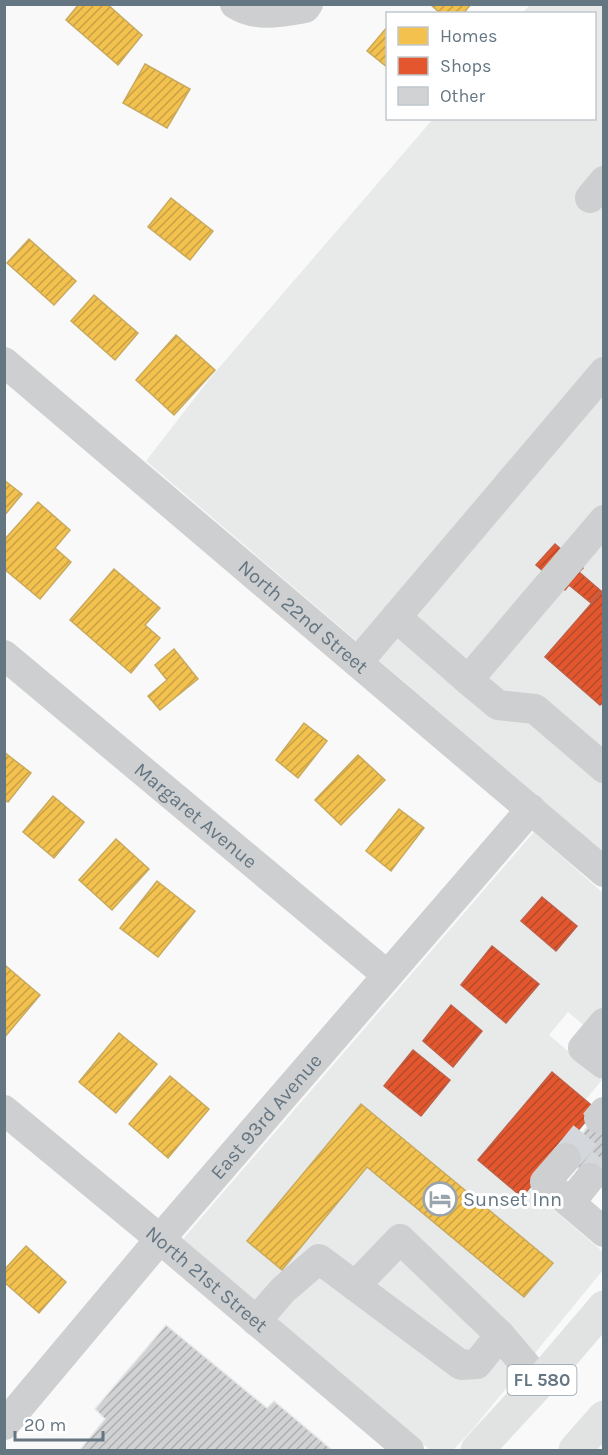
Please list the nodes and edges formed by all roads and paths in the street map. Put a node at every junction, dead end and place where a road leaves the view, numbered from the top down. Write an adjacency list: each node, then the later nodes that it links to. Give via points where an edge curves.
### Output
1 (235, 4): 2 (street, via 241,9 270,14 305,8)
2 (308, 4)
3 (4, 362): 8 (street, North 22nd Street)
4 (603, 372): 6 (street)
5 (603, 520): 9 (street)
6 (396, 617): 8 (street); 9 (street)
7 (4, 655): 13 (street, Margaret Avenue)
8 (358, 662): 11 (street, North 22nd Street)
9 (468, 680): 10 (street, via 498,705 535,709)
10 (603, 768)
11 (531, 809): 12 (street, North 22nd Street); 13 (street, East 93rd Avenue)
12 (603, 872)
13 (387, 975): 21 (street, East 93rd Avenue)
14 (603, 1023): 15 (street, via 583,1048)
15 (603, 1064)
16 (4, 1110): 21 (street, North 21st Street)
17 (566, 1158): 19 (street, via 545,1182)
18 (590, 1178): 19 (street)
19 (570, 1203): 20 (street)
20 (601, 1224)
21 (160, 1239): 24 (street, North 21st Street); 28 (street, East 93rd Avenue)
22 (355, 1286): 24 (street, via 319,1259 283,1290); 25 (street, via 460,1365 477,1364); 25 (street, via 400,1239)
23 (603, 1307): 26 (main road, FL 580)
24 (256, 1321): 30 (street, North 21st Street)
25 (500, 1335): 26 (street)
26 (540, 1382): 31 (main road, FL 580)
27 (603, 1417): 29 (main road)
28 (4, 1425)
29 (584, 1448)
30 (409, 1450)
31 (477, 1450)

